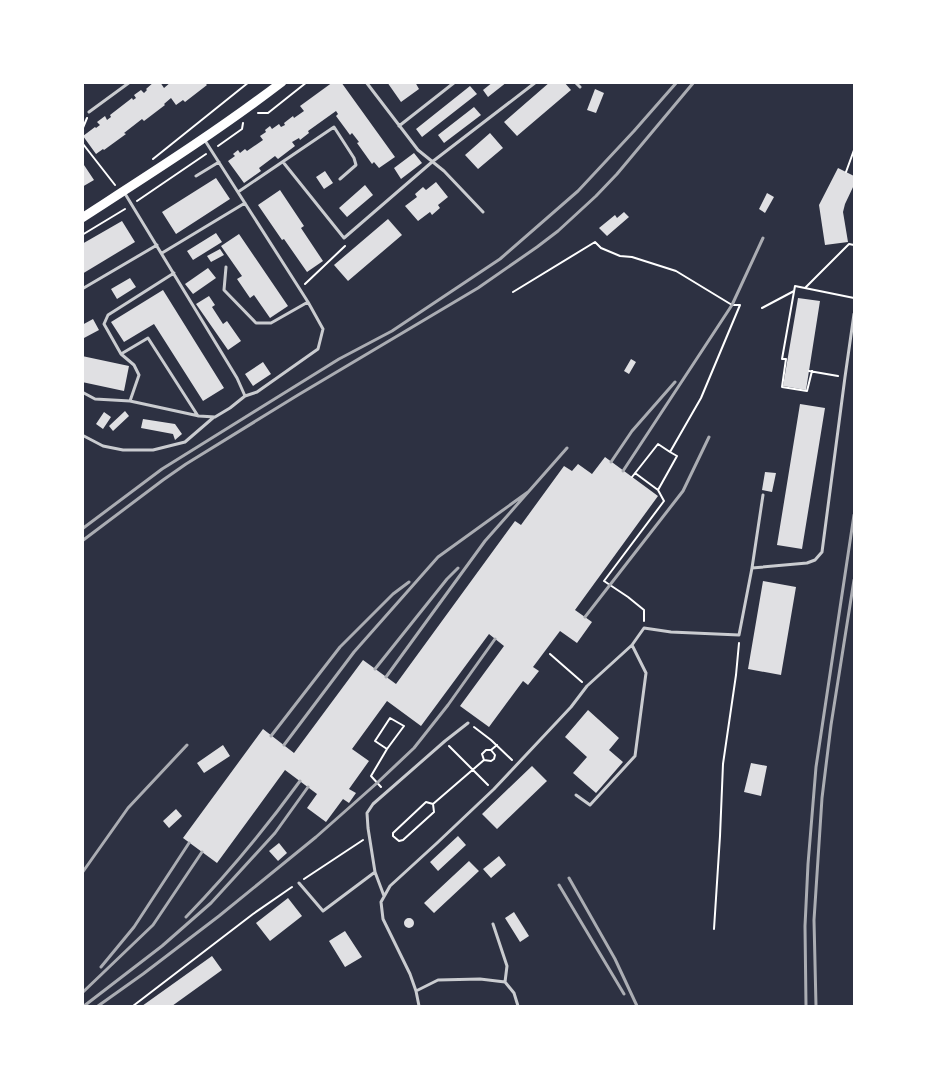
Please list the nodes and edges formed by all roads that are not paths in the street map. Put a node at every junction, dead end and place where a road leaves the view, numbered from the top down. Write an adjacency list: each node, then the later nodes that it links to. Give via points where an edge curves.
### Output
1 (130, 82): 8 (lane)
2 (282, 82): 10 (main road)
3 (366, 82): 9 (lane)
4 (455, 82): 9 (lane)
5 (536, 82): 13 (lane)
6 (575, 82): 7 (lane)
7 (580, 87)
8 (89, 112)
9 (399, 126): 13 (lane)
10 (204, 138): 11 (lane); 16 (main road)
11 (219, 162): 14 (lane); 17 (lane)
12 (283, 162): 13 (lane, via 344,238); 15 (lane, via 334,127 356,165); 17 (lane)
13 (432, 162): 19 (lane, via 444,170)
14 (196, 176)
15 (340, 179)
16 (124, 191): 20 (main road); 21 (lane)
17 (238, 192): 18 (lane)
18 (245, 203): 22 (lane); 26 (lane)
19 (483, 212)
20 (82, 218)
21 (157, 245): 22 (lane); 25 (lane)
22 (162, 254): 24 (lane)
23 (226, 267): 26 (lane, via 224,290 256,323 271,323)
24 (174, 273): 28 (lane, via 108,315 104,324); 30 (lane)
25 (82, 289)
26 (308, 302): 30 (lane, via 323,329 318,349 257,392)
27 (854, 314): 36 (lane, via 822,552 807,563)
28 (121, 354): 31 (lane, via 134,365 139,375); 32 (lane, via 148,338)
29 (82, 392): 31 (lane, via 95,398)
30 (245, 396): 33 (lane)
31 (130, 401): 32 (lane)
32 (198, 416): 33 (lane)
33 (215, 417): 34 (lane, via 185,442 154,450 103,446)
34 (82, 435)
35 (763, 495): 36 (lane)
36 (752, 568): 37 (lane, via 739,635 644,628)
37 (632, 645): 39 (lane, via 646,672 635,756 590,805); 42 (lane, via 587,686 494,789 390,886)
38 (468, 723): 40 (lane, via 373,804 367,813)
39 (576, 795)
40 (375, 872): 41 (lane, via 323,911); 42 (lane)
41 (299, 883)
42 (384, 896): 45 (lane, via 381,902 383,919)
43 (493, 924): 44 (lane, via 508,966)
44 (505, 982): 45 (lane, via 438,980); 47 (lane, via 514,993)
45 (416, 992): 46 (lane)
46 (419, 1006)
47 (518, 1006)

